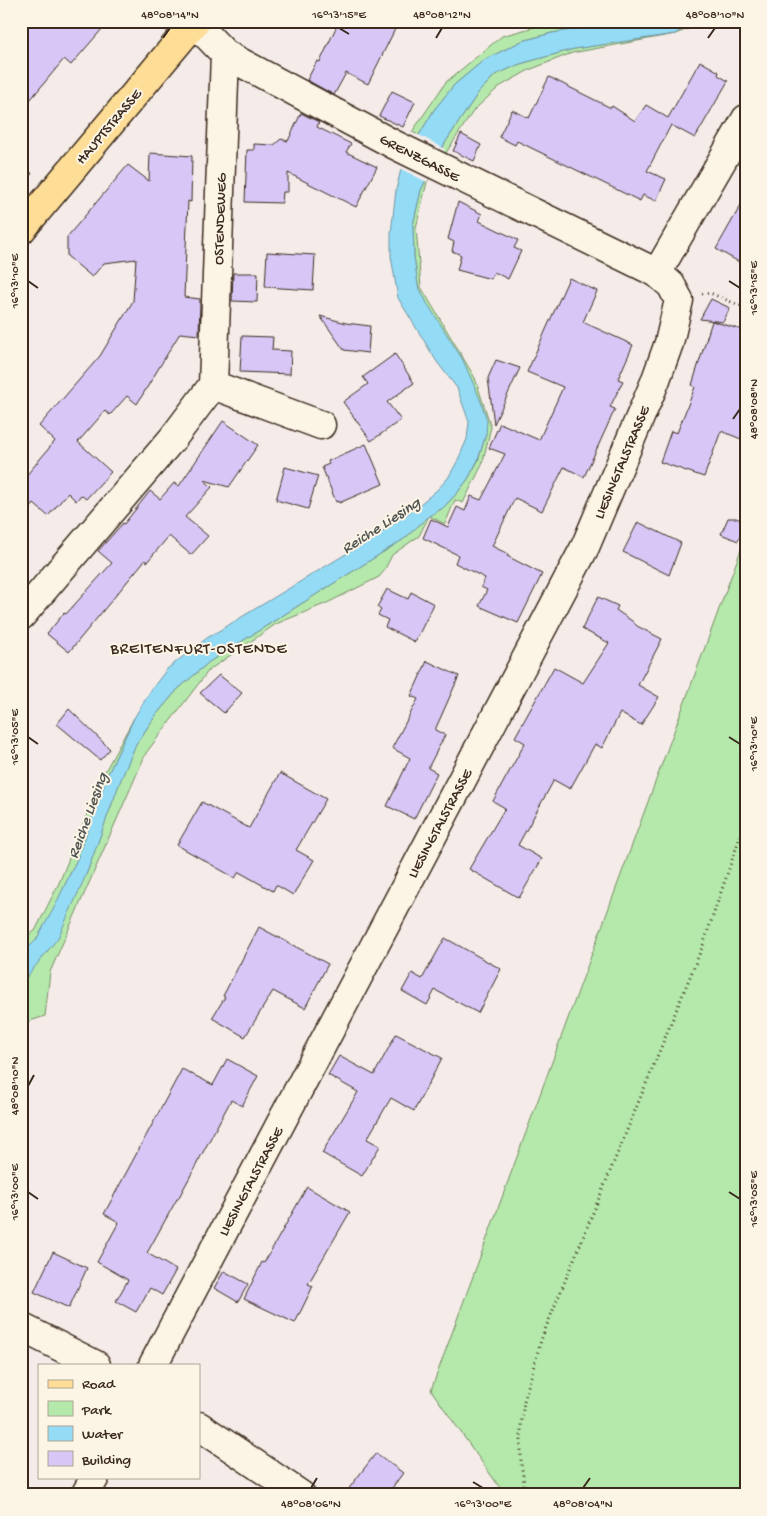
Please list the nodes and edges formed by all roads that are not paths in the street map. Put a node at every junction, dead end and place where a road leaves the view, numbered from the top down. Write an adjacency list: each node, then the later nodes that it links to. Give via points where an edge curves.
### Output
1 (195, 22): 2 (street, GRENZGASSE); 4 (main road, HAUPTSTRASSE)
2 (225, 54): 5 (street, GRENZGASSE, via 395,145); 6 (street, OSTENDEWEG)
3 (746, 119): 5 (street)
4 (21, 230)
5 (657, 272): 11 (street, LIESINGTALSTRASSE, via 679,300 669,343 585,547)
6 (213, 385): 7 (street); 8 (street, via 173,438)
7 (321, 425)
8 (21, 616)
9 (21, 1327): 10 (street)
10 (94, 1364)
11 (154, 1364)
12 (200, 1427): 15 (street)
13 (94, 1478): 14 (street)
14 (85, 1495)
15 (301, 1495)

